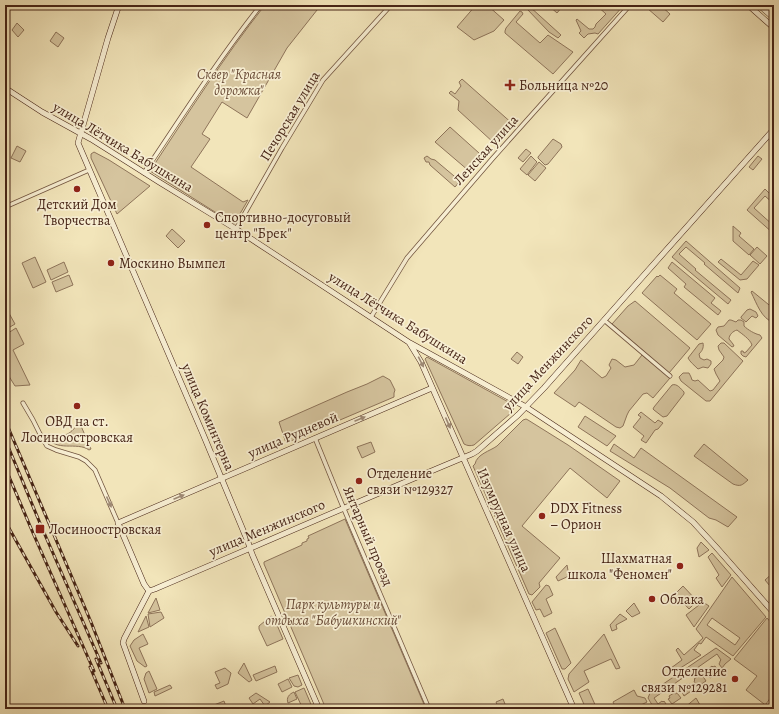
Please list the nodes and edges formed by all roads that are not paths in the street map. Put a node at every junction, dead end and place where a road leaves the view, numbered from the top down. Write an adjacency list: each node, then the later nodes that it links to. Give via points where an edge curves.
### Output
1 (119, 5): 11 (street, улица Коминтерна)
2 (261, 5): 13 (street, via 196,94)
3 (391, 5): 15 (street, Печорская улица, via 323,80)
4 (630, 5): 16 (street, Ленская улица, via 408,256)
5 (748, 5): 8 (street)
6 (759, 5): 7 (street)
7 (774, 18)
8 (774, 28)
9 (5, 88): 11 (street, улица Лётчика Бабушкина)
10 (774, 129): 17 (street, улица Менжинского)
11 (81, 133): 12 (street, улица Коминтерна, via 78,143); 13 (street, улица Лётчика Бабушкина)
12 (89, 170): 14 (street); 25 (street, улица Коминтерна)
13 (144, 173): 15 (street, улица Лётчика Бабушкина)
14 (5, 207)
15 (236, 229): 16 (street, улица Лётчика Бабушкина)
16 (371, 318): 18 (street, улица Лётчика Бабушкина)
17 (604, 320): 19 (street); 22 (street, улица Менжинского)
18 (410, 343): 20 (street, Изумрудная улица, one-way to 20); 22 (street, улица Лётчика Бабушкина)
19 (670, 376)
20 (432, 388): 23 (street, улица Рудневой, one-way to 20); 24 (street, Изумрудная улица, one-way to 24)
21 (23, 403): 27 (street, one-way to 27, via 46,445 51,449 79,457 95,470)
22 (526, 407): 24 (street, улица Менжинского, via 477,451); 30 (street, улица Лётчика Бабушкина, via 673,505 697,526)
23 (315, 438): 25 (street, улица Рудневой); 26 (street, Янтарный проезд)
24 (463, 457): 26 (street, улица Менжинского); 34 (street, Изумрудная улица)
25 (221, 479): 27 (street, улица Рудневой, one-way to 25); 28 (street, улица Коминтерна)
26 (344, 508): 28 (street, улица Менжинского); 33 (street, Янтарный проезд)
27 (118, 522): 29 (street)
28 (250, 548): 29 (street, улица Менжинского); 32 (street, улица Коминтерна)
29 (149, 591): 31 (street, via 123,643)
30 (774, 613)
31 (144, 701)
32 (319, 709)
33 (429, 709)
34 (574, 709)

